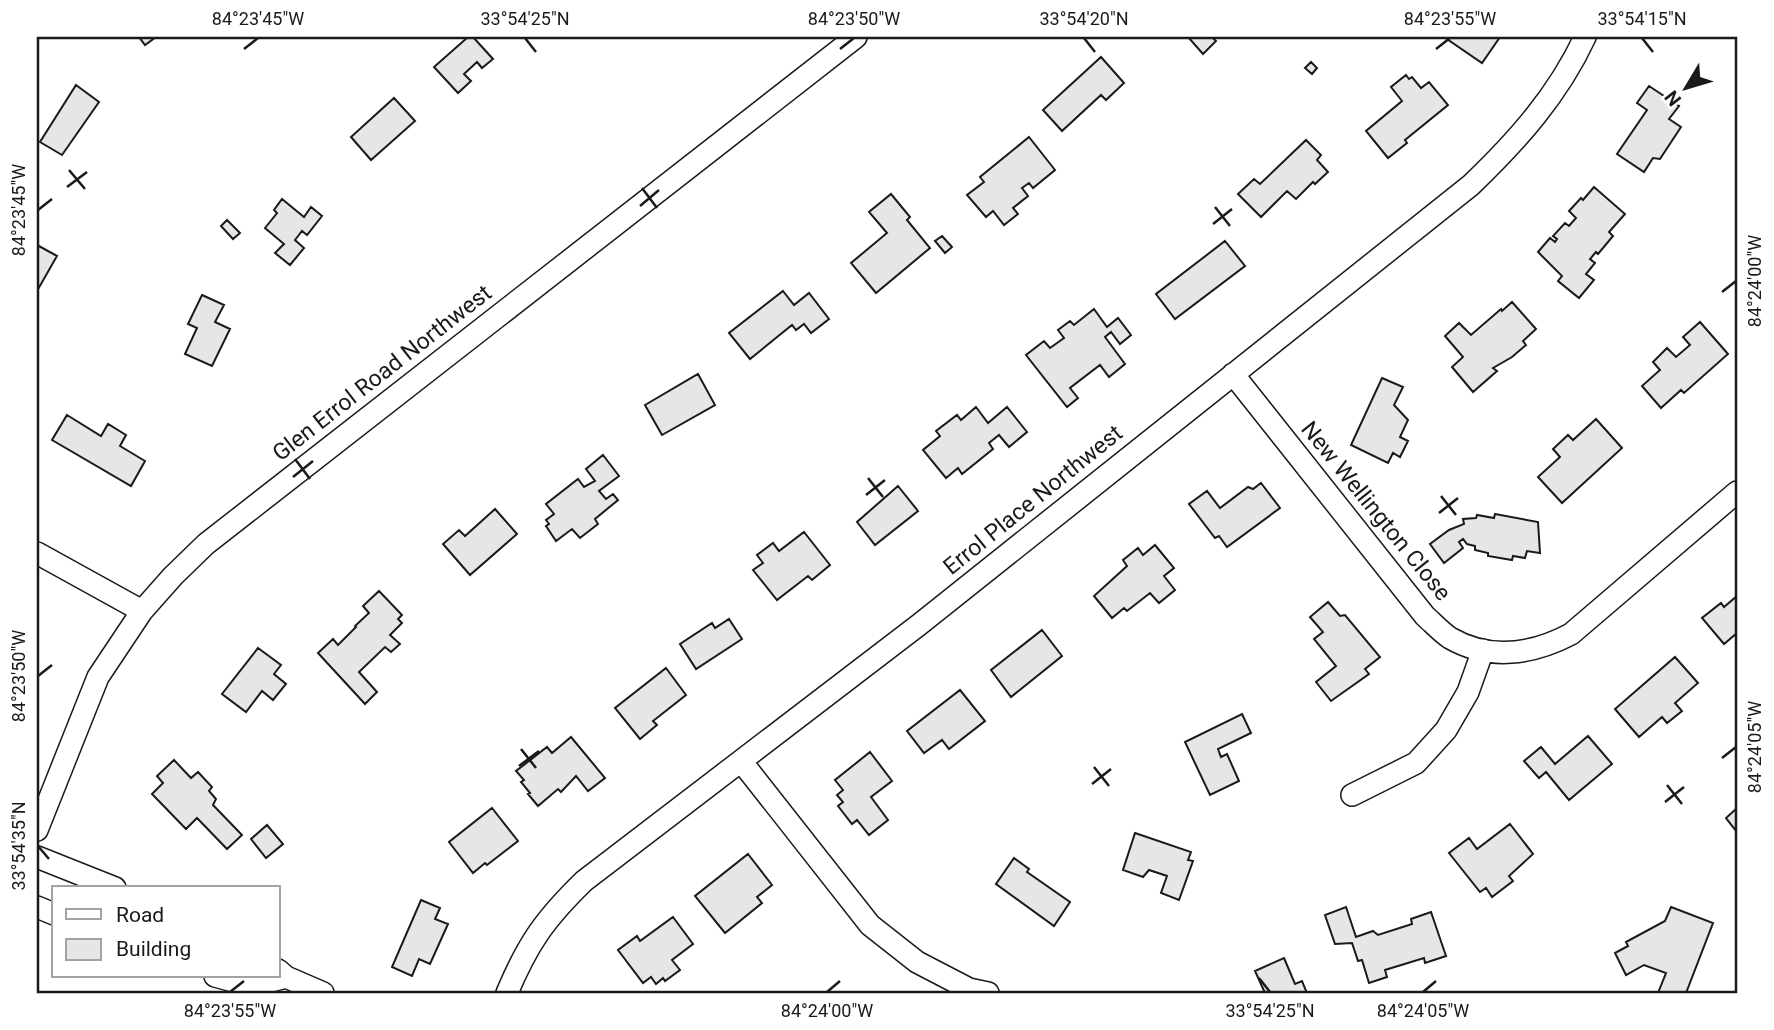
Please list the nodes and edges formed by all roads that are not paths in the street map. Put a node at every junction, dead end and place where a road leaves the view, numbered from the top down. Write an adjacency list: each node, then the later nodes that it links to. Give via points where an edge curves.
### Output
1 (856, 37): 6 (street, Glen Errol Road Northwest, via 205,544)
2 (1585, 37): 3 (street, Errol Place Northwest, via 1536,118 1505,153)
3 (1233, 374): 7 (street, New Wellington Close, via 1424,617 1450,638); 8 (street, Errol Place Northwest)
4 (1737, 492): 7 (street, New Wellington Close, via 1572,634 1528,651)
5 (37, 553): 6 (street)
6 (142, 611): 10 (street, Glen Errol Road Northwest, via 98,677)
7 (1483, 650): 9 (street, via 1468,692 1446,730 1416,763)
8 (741, 761): 16 (street, via 870,925 917,962); 18 (street, Errol Place Northwest, via 584,881 553,911 521,959)
9 (1352, 795)
10 (37, 830)
11 (37, 857): 12 (street)
12 (110, 886)
13 (282, 974): 17 (street)
14 (223, 978): 15 (street, via 252,985)
15 (271, 978)
16 (975, 992)
17 (323, 993)
18 (508, 993)

